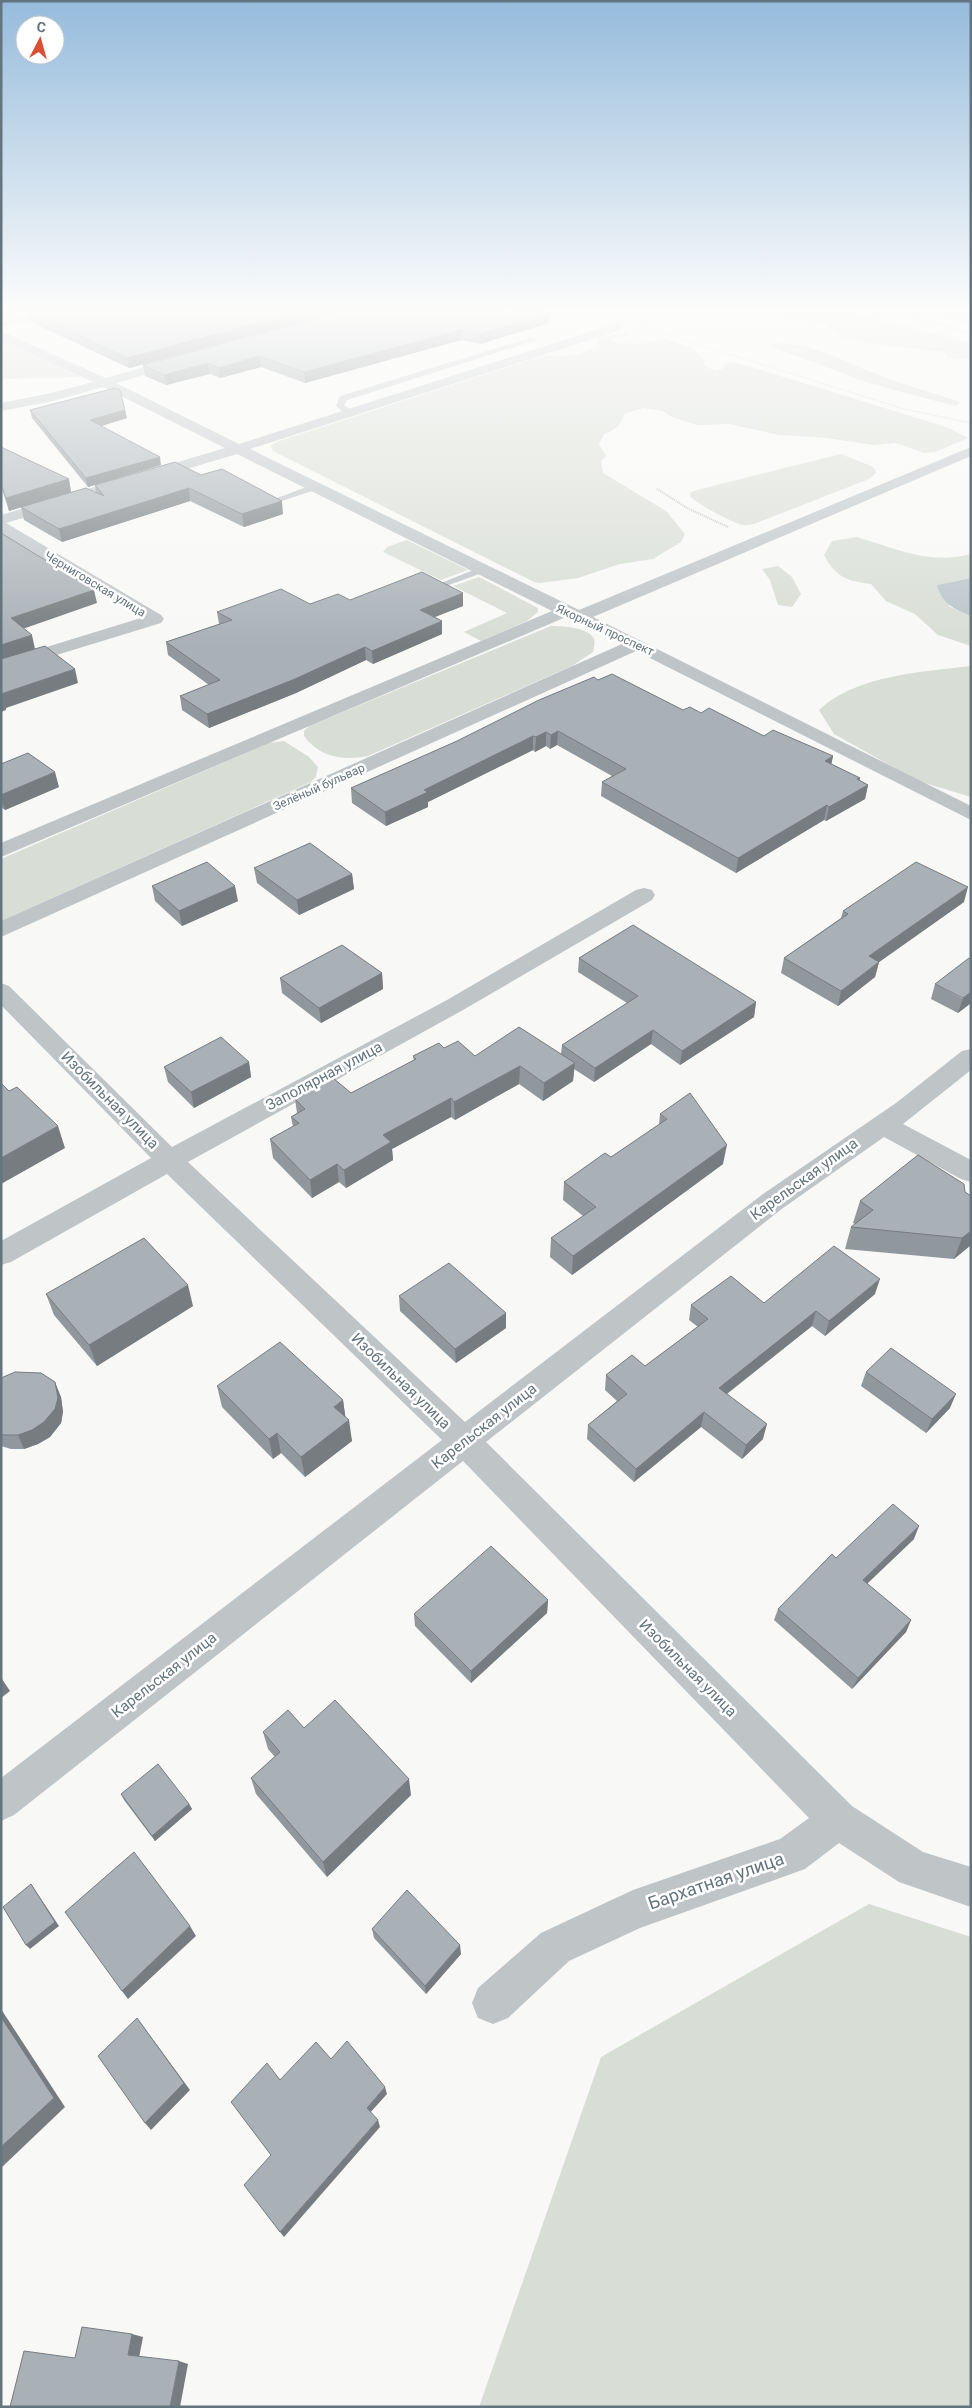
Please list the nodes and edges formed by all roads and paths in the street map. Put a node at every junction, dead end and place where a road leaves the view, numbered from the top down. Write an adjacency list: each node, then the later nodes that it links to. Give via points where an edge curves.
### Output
1 (181, 420): 5 (street, Якорный проспект)
2 (322, 420): 5 (street)
3 (958, 420): 4 (path)
4 (971, 423)
5 (237, 448): 7 (street, Якорный проспект); 10 (street)
6 (971, 451): 12 (street)
7 (315, 487): 9 (lane); 13 (street, Якорный проспект)
8 (657, 489): 12 (path, via 687,508)
9 (279, 499)
10 (1, 520)
11 (1, 527): 17 (street, Черниговская улица, via 155,620)
12 (759, 540): 15 (street)
13 (481, 570): 14 (lane); 15 (street, Якорный проспект)
14 (446, 583)
15 (572, 614): 16 (street, Якорный проспект); 19 (street)
16 (636, 644): 18 (street, Якорный проспект); 21 (street, Зелёный бульвар)
17 (1, 667)
18 (971, 814)
19 (1, 851)
20 (644, 895): 25 (street, Заполярная улица, via 455,1005)
21 (1, 930)
22 (1, 991): 25 (street, Изобильная улица)
23 (971, 1057): 24 (street, Карельская улица, via 905,1110)
24 (882, 1124): 26 (street); 28 (street, Карельская улица, via 773,1201)
25 (169, 1160): 27 (street, Заполярная улица); 28 (street, Изобильная улица)
26 (971, 1172)
27 (1, 1254)
28 (464, 1441): 29 (street, Карельская улица); 30 (street, Изобильная улица)
29 (1, 1802)
30 (838, 1820): 31 (street, via 913,1868); 32 (street, Бархатная улица, via 792,1855 632,1910 555,1946)
31 (971, 1887)
32 (493, 2003)

